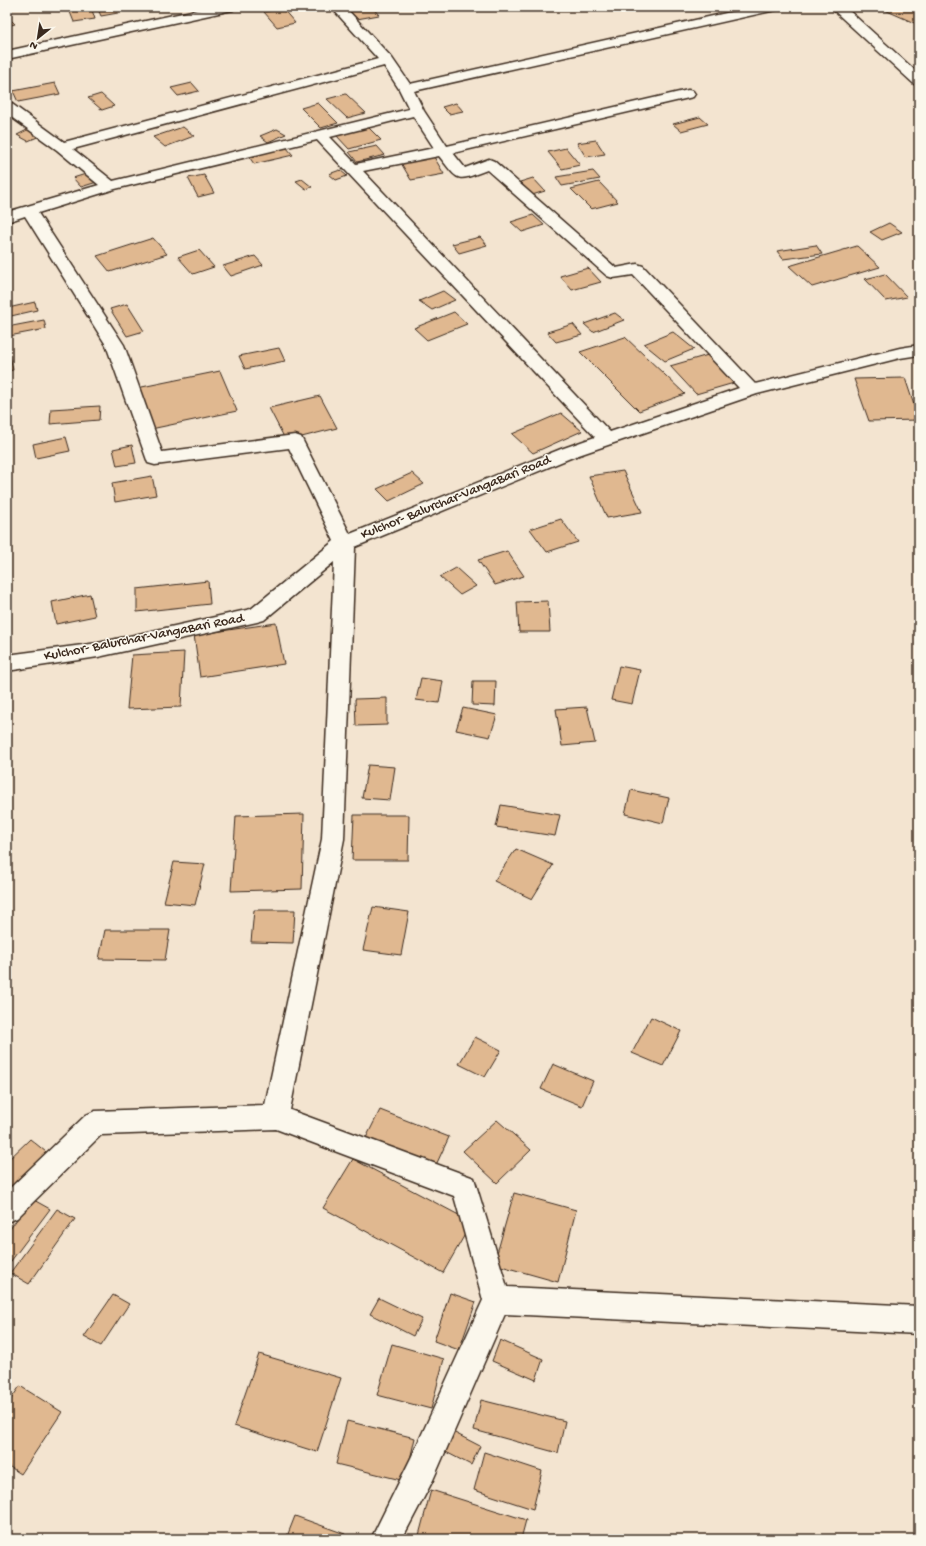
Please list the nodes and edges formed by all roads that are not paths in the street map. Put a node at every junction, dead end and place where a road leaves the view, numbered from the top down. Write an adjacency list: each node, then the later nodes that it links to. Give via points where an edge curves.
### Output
1 (228, 7): 5 (street)
2 (338, 7): 6 (street)
3 (771, 7): 8 (street)
4 (837, 7): 7 (street)
5 (7, 55)
6 (387, 62): 8 (street); 13 (street)
7 (919, 81)
8 (406, 89): 11 (street)
9 (688, 94): 14 (street)
10 (7, 107): 13 (street)
11 (417, 111): 12 (street); 14 (street)
12 (320, 135): 15 (street); 16 (street)
13 (62, 146): 16 (street)
14 (443, 151): 15 (street); 20 (street, via 462,174 489,164 613,273 637,269)
15 (352, 169): 21 (street)
16 (110, 186): 17 (street)
17 (29, 210): 18 (street); 22 (street, via 115,345 155,459 295,441)
18 (7, 217)
19 (919, 350): 20 (street, Kulchor- Balurchar-VangaBari Road)
20 (751, 390): 21 (street, Kulchor- Balurchar-VangaBari Road)
21 (607, 439): 22 (street, Kulchor- Balurchar-VangaBari Road)
22 (345, 544): 23 (street, Kulchor- Balurchar-VangaBari Road, via 256,615 98,650); 24 (street, via 333,839)
23 (7, 663)
24 (276, 1117): 25 (street, via 95,1122); 26 (street, via 465,1187)
25 (7, 1209)
26 (497, 1300): 27 (street); 28 (street, via 422,1469)
27 (919, 1320)
28 (386, 1539)

